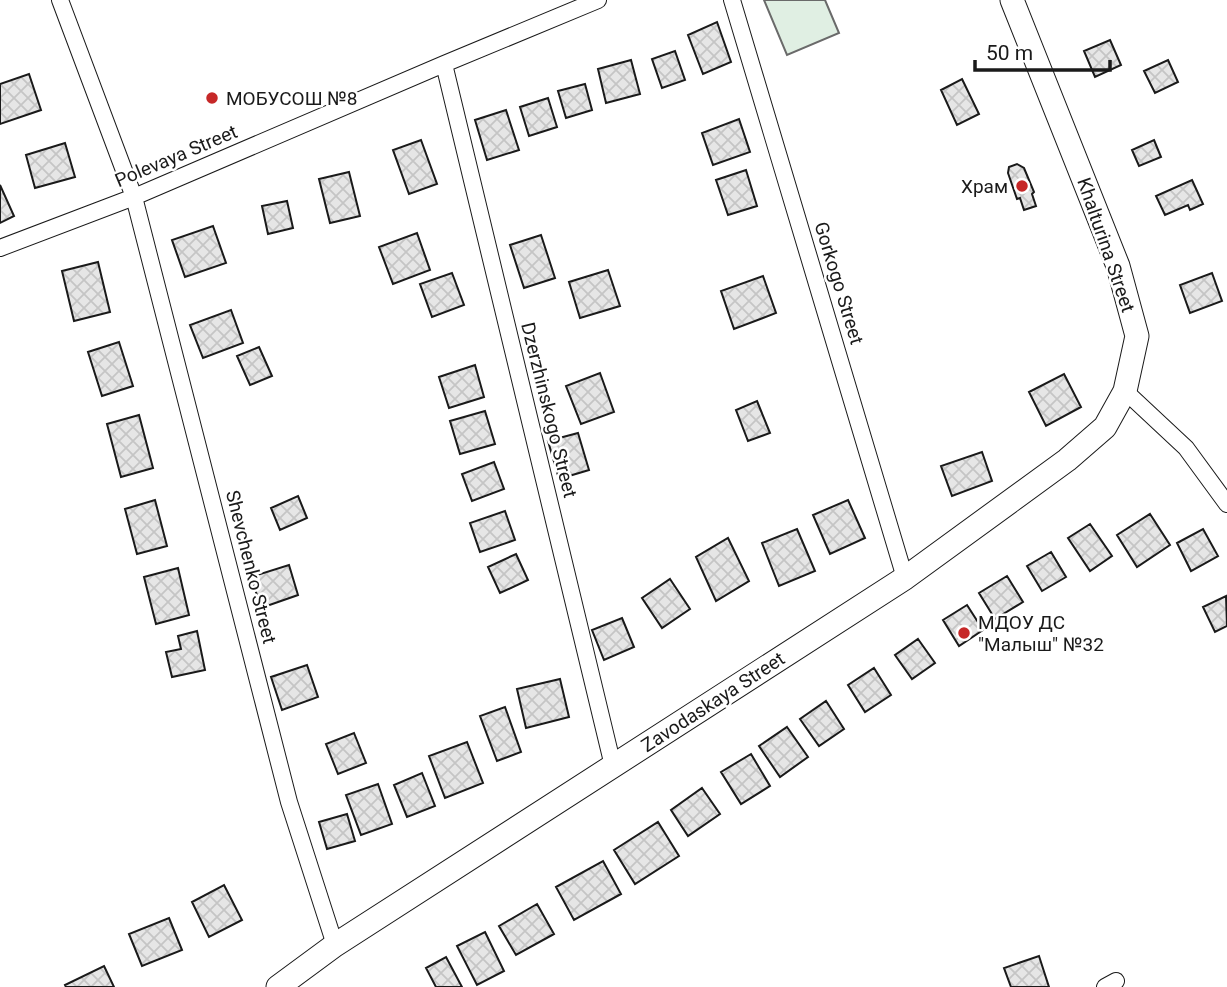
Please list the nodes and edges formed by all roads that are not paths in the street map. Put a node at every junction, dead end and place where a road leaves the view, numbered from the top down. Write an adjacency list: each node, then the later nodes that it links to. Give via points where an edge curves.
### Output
1 (60, 0): 6 (street, Shevchenko Street)
2 (598, 0): 5 (street, Polevaya Street)
3 (732, 0): 10 (street, Gorkogo Street)
4 (1012, 0): 8 (main road, Khalturina Street, via 1118,266 1137,337)
5 (444, 64): 6 (street, Polevaya Street); 11 (street, Dzerzhinskogo Street)
6 (134, 197): 7 (street, Polevaya Street); 12 (street, Shevchenko Street, via 289,802)
7 (0, 248)
8 (1125, 391): 9 (street, via 1186,448); 10 (main road, Zavodaskaya Street, via 1105,427 1067,460)
9 (1227, 504)
10 (905, 578): 11 (main road, Zavodaskaya Street)
11 (613, 766): 12 (main road, Zavodaskaya Street)
12 (335, 945): 13 (main road, Zavodaskaya Street)
13 (278, 987)

